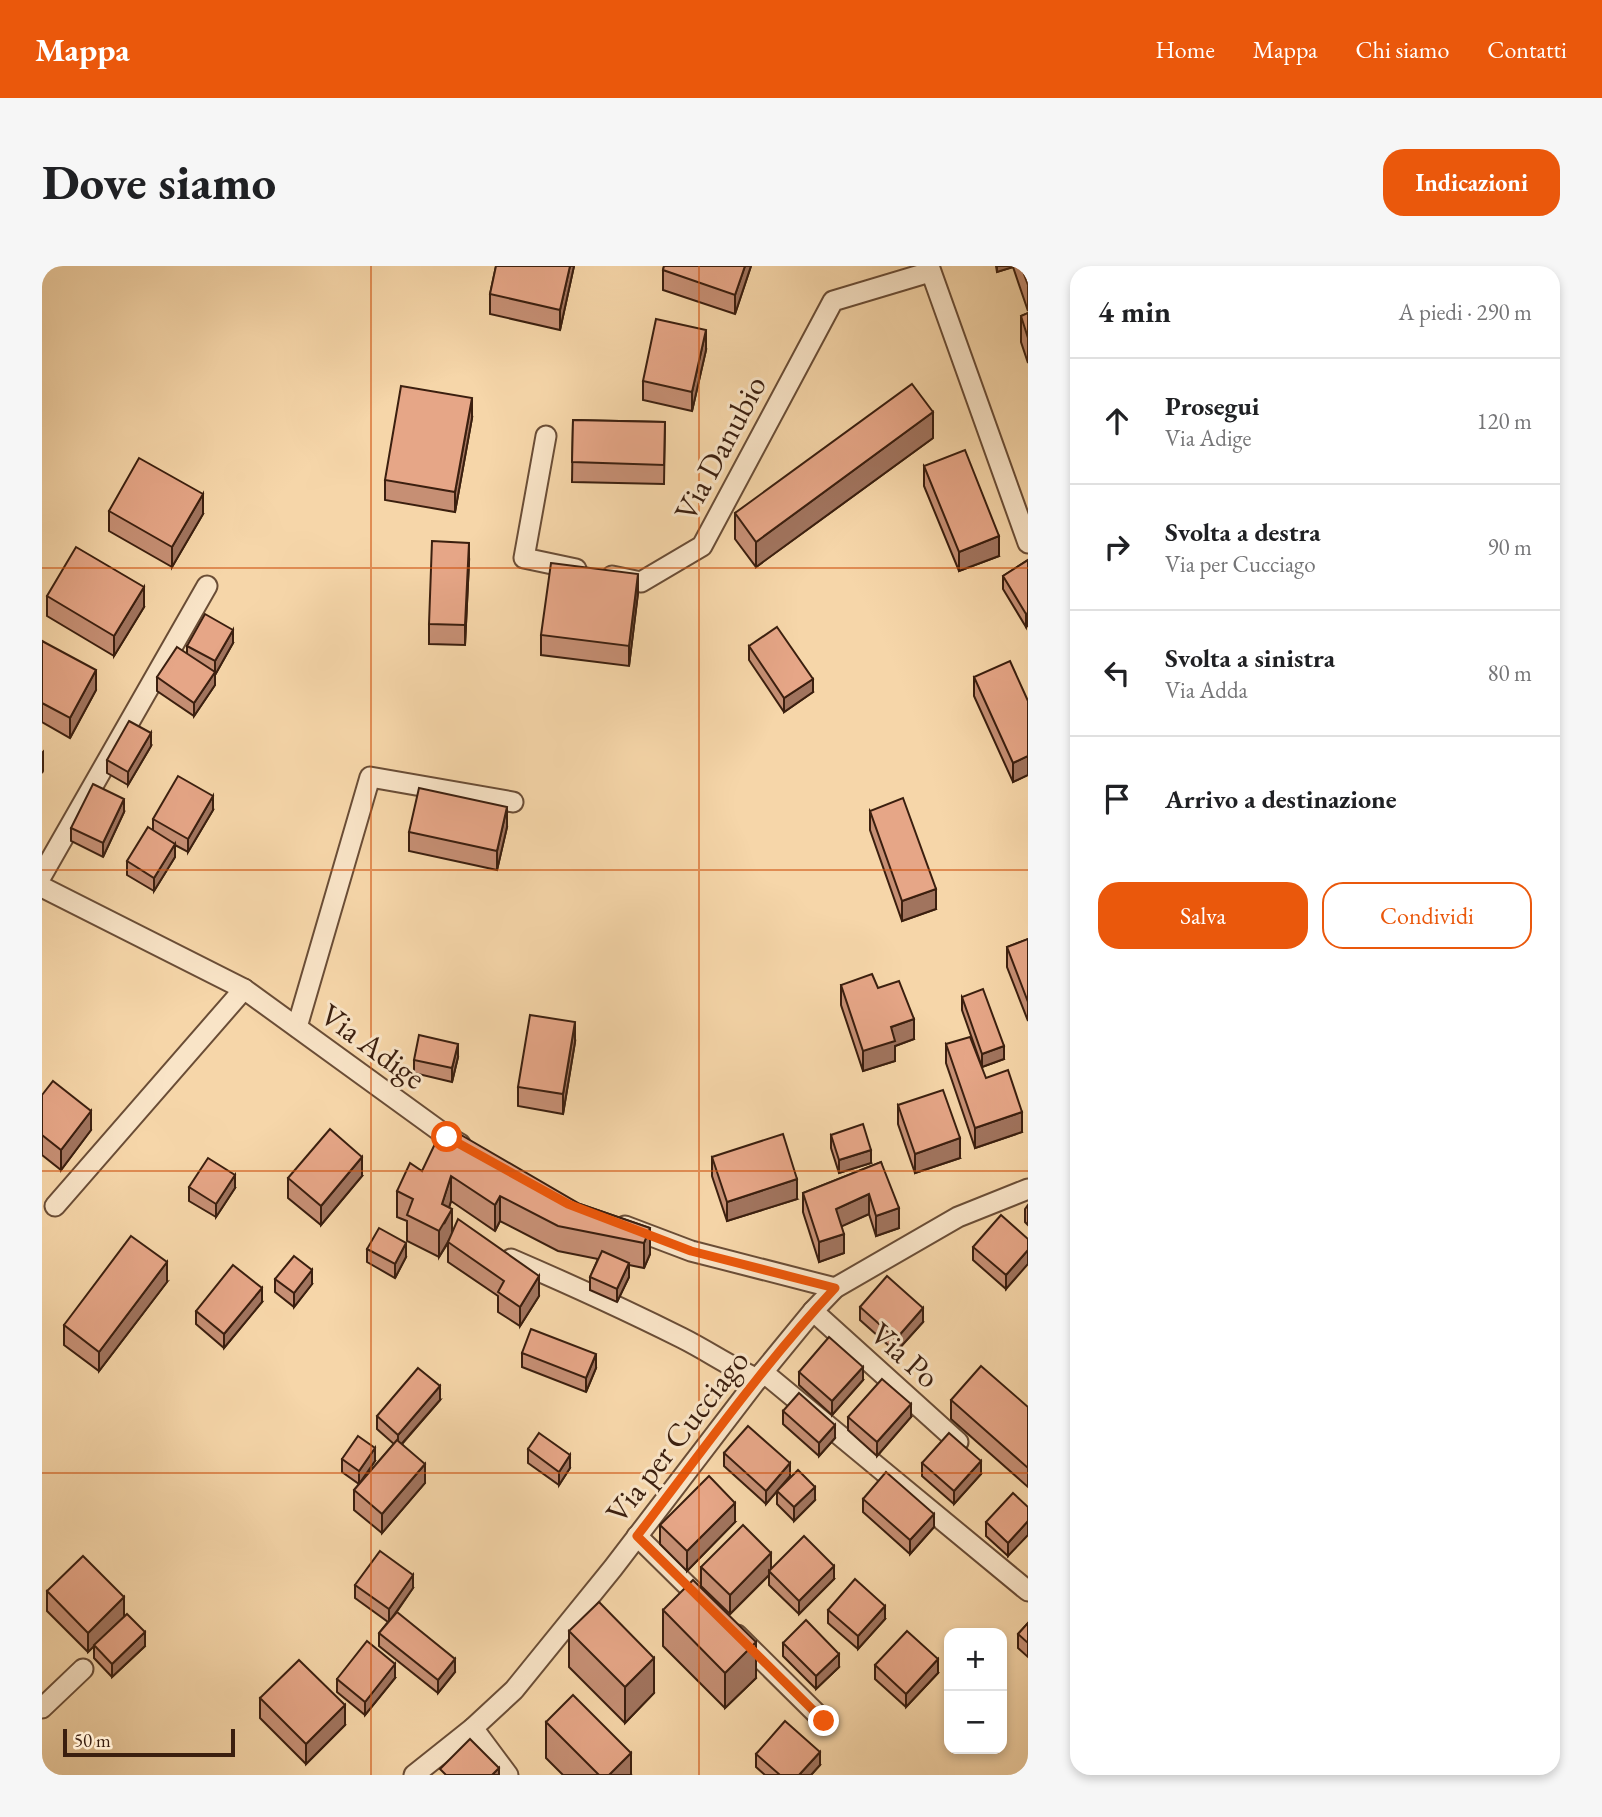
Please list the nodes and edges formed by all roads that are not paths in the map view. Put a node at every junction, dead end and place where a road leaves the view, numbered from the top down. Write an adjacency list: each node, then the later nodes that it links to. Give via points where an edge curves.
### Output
1 (929, 269): 2 (street, Via Danubio, via 833,301 702,546 641,582 524,558); 3 (street)
2 (546, 436)
3 (1028, 542)
4 (207, 586): 6 (street)
5 (513, 802): 9 (street, via 370,777)
6 (42, 875)
7 (42, 887): 8 (street, Via Adige)
8 (244, 989): 9 (street, Via Adige); 12 (street)
9 (296, 1027): 10 (street, Via Adige, via 447,1137)
10 (472, 1150)
11 (1028, 1189): 15 (street, Via per Cucciago, via 958,1217)
12 (55, 1206)
13 (605, 1218): 15 (street, via 691,1251)
14 (511, 1259): 17 (street, via 602,1298 742,1373)
15 (835, 1288): 16 (street, Via per Cucciago)
16 (813, 1311): 17 (street, Via per Cucciago); 18 (street, Via Po)
17 (761, 1376): 19 (street, Via per Cucciago); 20 (street)
18 (958, 1442)
19 (637, 1536): 23 (street); 24 (street, Via per Cucciago, via 514,1690)
20 (1028, 1591)
21 (83, 1668): 22 (street)
22 (42, 1708)
23 (824, 1721)
24 (473, 1728): 25 (street, Via per Cucciago); 26 (street)
25 (414, 1775)
26 (508, 1775)

